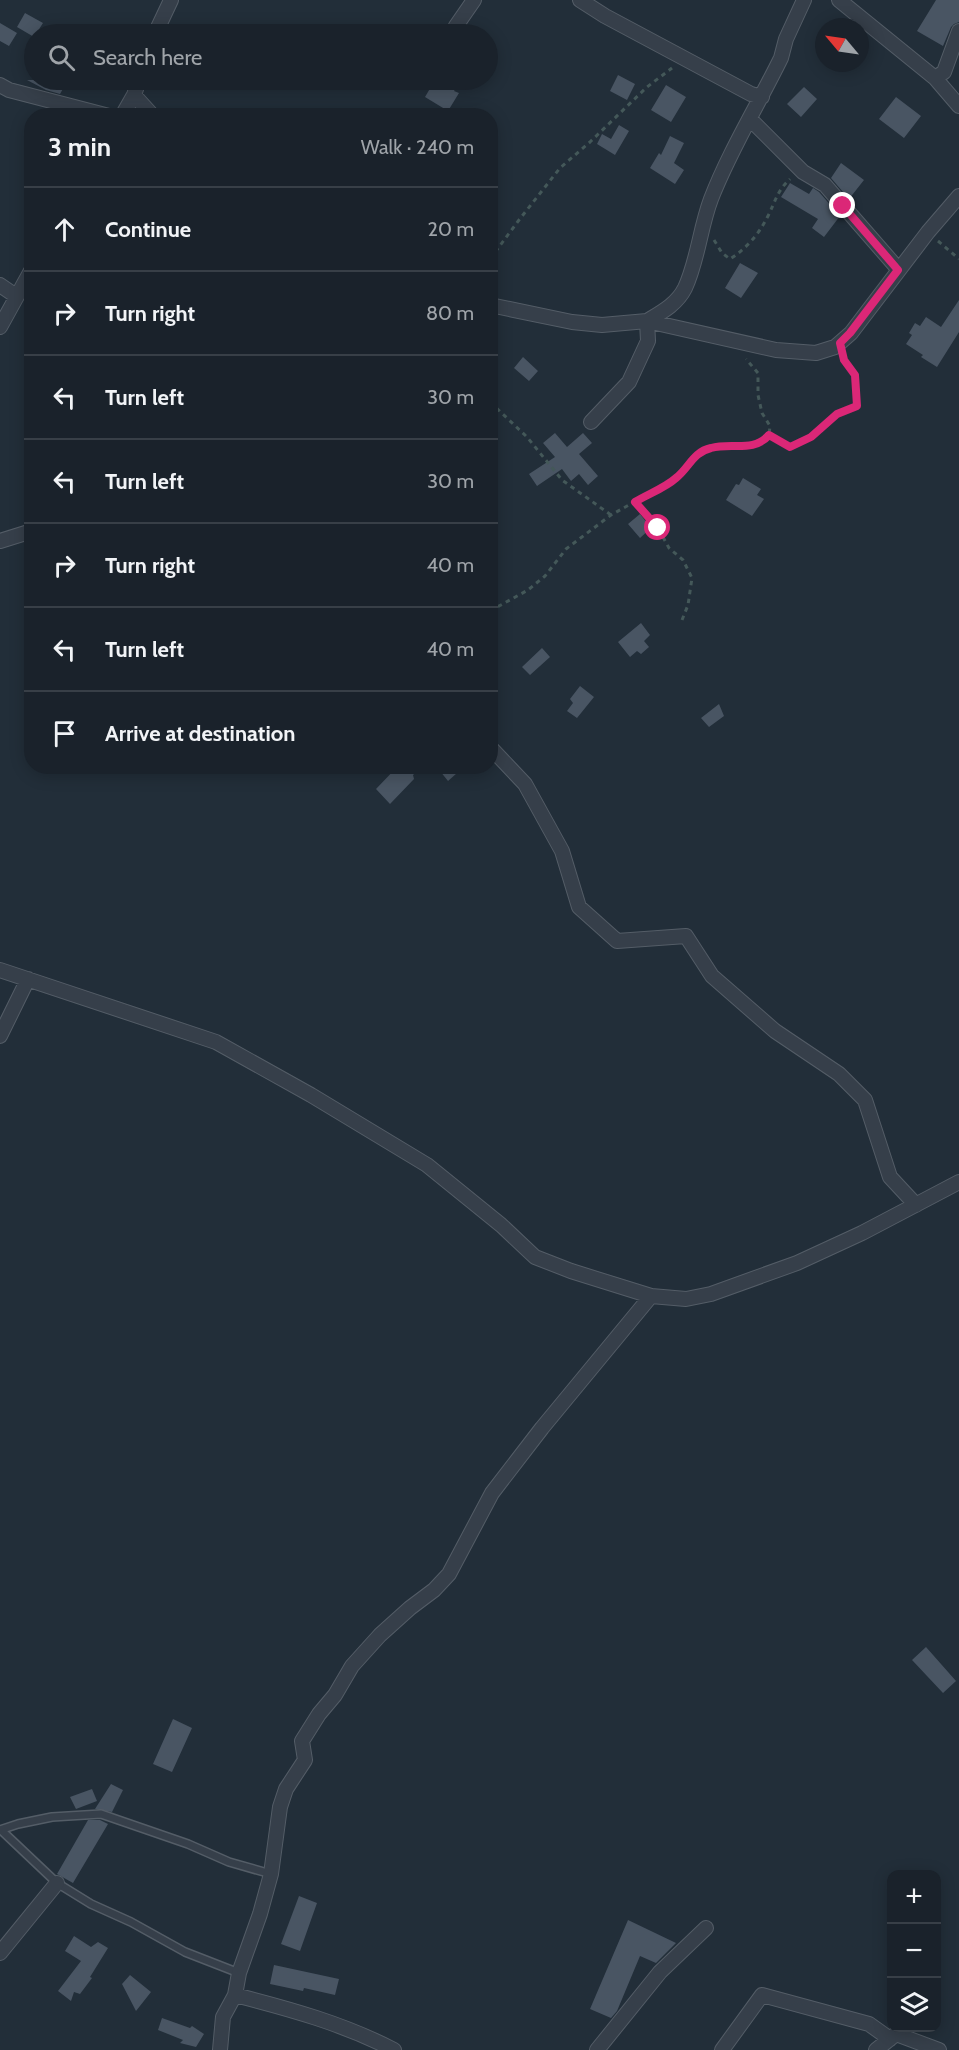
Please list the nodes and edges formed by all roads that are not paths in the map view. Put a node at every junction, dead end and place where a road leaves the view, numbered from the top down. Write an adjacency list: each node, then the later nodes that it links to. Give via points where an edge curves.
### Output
1 (171, 0): 6 (street)
2 (474, 0): 7 (street)
3 (580, 0): 13 (street)
4 (804, 0): 13 (street)
5 (838, 0): 9 (street)
6 (160, 24)
7 (457, 24)
8 (959, 31): 9 (street, via 945,72)
9 (935, 78): 14 (street)
10 (0, 85): 15 (street)
11 (136, 90): 12 (street)
12 (134, 95): 16 (street); 17 (street)
13 (762, 97): 18 (street)
14 (959, 106)
15 (78, 108)
16 (127, 108)
17 (146, 108)
18 (750, 119): 20 (street, via 800,169 825,185); 25 (street, via 711,201 684,289 674,304)
19 (959, 196): 20 (street)
20 (898, 270): 25 (street, via 850,333 835,347 816,353 776,350)
21 (24, 282): 23 (street)
22 (0, 285): 23 (street)
23 (16, 296): 26 (street)
24 (498, 307): 25 (street, via 603,325)
25 (647, 321): 27 (street, via 648,341 629,382)
26 (0, 327)
27 (591, 422)
28 (24, 534): 29 (street)
29 (0, 541)
30 (498, 755): 35 (street, via 525,784 562,851 579,907 617,941 686,936 712,976 776,1031 839,1074 865,1100 890,1177)
31 (0, 970): 32 (street)
32 (28, 979): 33 (street); 36 (street, via 216,1042 428,1166 535,1257)
33 (0, 1036)
34 (959, 1182): 35 (street)
35 (916, 1205): 36 (street, via 797,1263 711,1294 686,1299)
36 (651, 1296): 38 (street, via 492,1493 449,1574 380,1635 352,1666 319,1714 302,1741 305,1760 286,1789)
37 (0, 1830): 38 (lane, via 52,1817 101,1814); 39 (lane)
38 (271, 1874): 42 (street)
39 (57, 1883): 41 (street); 42 (lane, via 185,1952)
40 (706, 1928): 47 (street, via 660,1972)
41 (0, 1953)
42 (239, 1973): 43 (street)
43 (235, 1995): 45 (street, via 223,2017); 46 (street, via 302,2012)
44 (890, 2039): 48 (street, via 869,2024 762,1995); 49 (street); 50 (street, via 896,2034)
45 (220, 2050)
46 (394, 2050)
47 (597, 2050)
48 (722, 2050)
49 (876, 2050)
50 (939, 2050)

